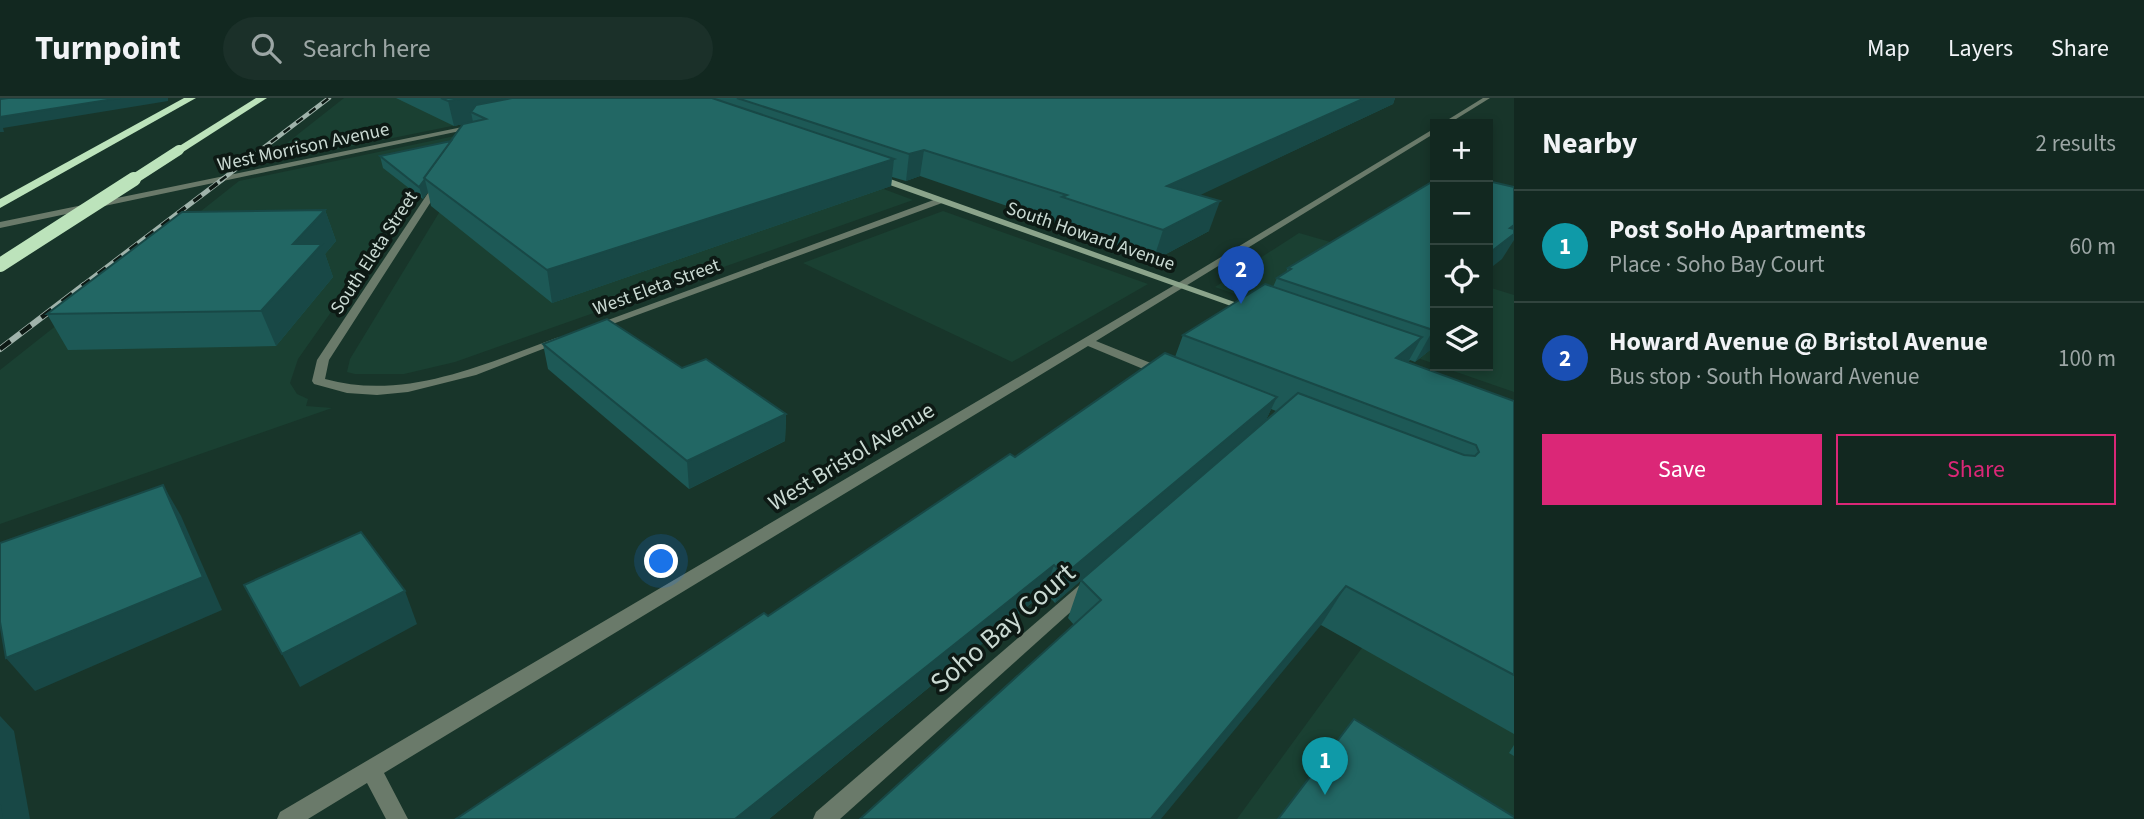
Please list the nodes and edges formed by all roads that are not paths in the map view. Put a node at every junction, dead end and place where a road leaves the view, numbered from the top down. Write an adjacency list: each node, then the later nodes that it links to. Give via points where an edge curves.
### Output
1 (191, 98): 12 (highway)
2 (262, 98): 14 (highway, bridge)
3 (1487, 98): 4 (street)
4 (1452, 119)
5 (490, 123): 6 (street, West Morrison Avenue)
6 (477, 126): 8 (street); 13 (street, West Morrison Avenue)
7 (1430, 133): 15 (street, West Bristol Avenue)
8 (470, 137)
9 (447, 171): 21 (street, South Eleta Street, via 323,360 318,381)
10 (865, 173): 11 (main road, South Howard Avenue)
11 (939, 201): 15 (main road, South Howard Avenue); 17 (street, West Eleta Street)
12 (0, 204)
13 (0, 225)
14 (0, 265)
15 (1182, 285): 16 (main road, South Howard Avenue); 19 (street, West Bristol Avenue)
16 (1259, 313)
17 (582, 331)
18 (569, 336): 21 (street, West Eleta Street, via 464,375 405,388)
19 (1088, 342): 20 (street); 23 (street, West Bristol Avenue)
20 (1177, 378)
21 (340, 390)
22 (1103, 574): 26 (street, Soho Bay Court)
23 (371, 769): 24 (street, West Bristol Avenue); 25 (street)
24 (288, 819)
25 (397, 819)
26 (824, 819)

